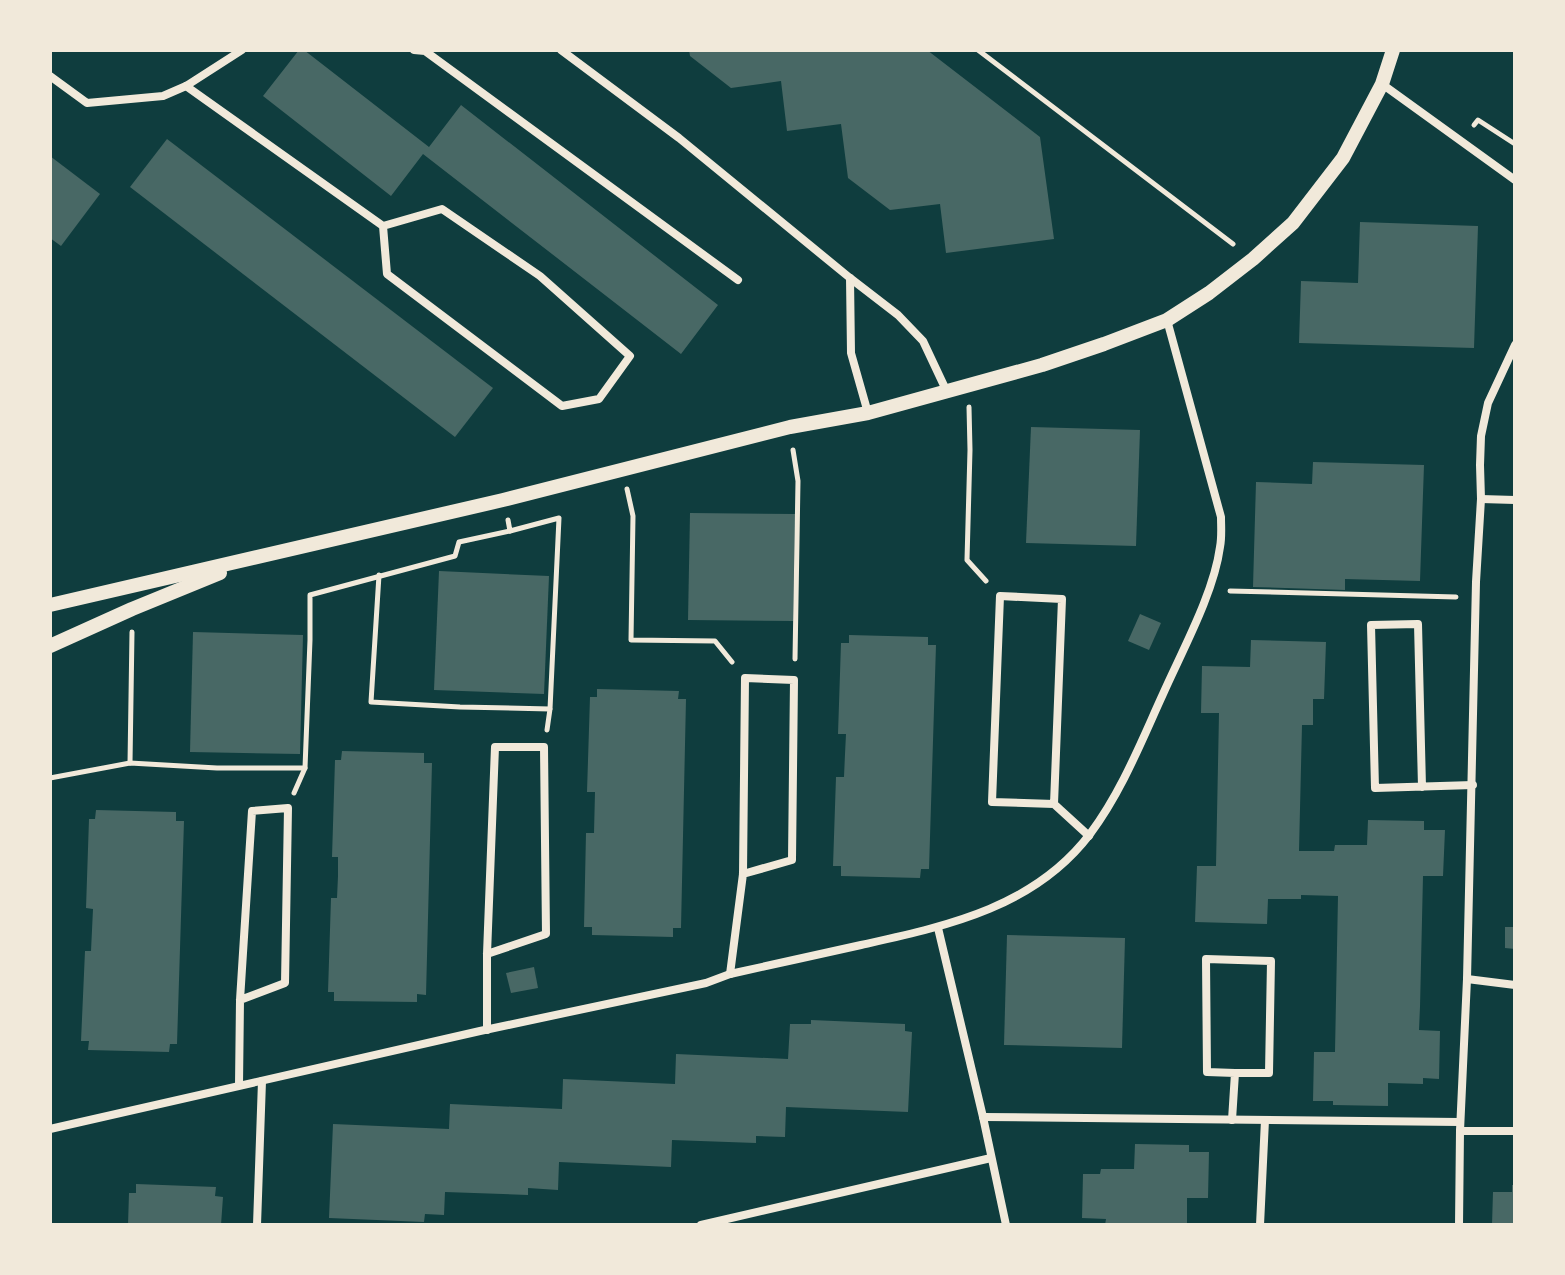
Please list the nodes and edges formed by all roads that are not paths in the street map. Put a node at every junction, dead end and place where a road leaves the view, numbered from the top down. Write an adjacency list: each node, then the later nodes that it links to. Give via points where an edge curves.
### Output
1 (242, 50): 7 (street)
2 (414, 50): 11 (street, via 425,51)
3 (561, 50): 10 (street)
4 (1393, 50): 6 (street)
5 (50, 76): 7 (street, via 87,103 163,96)
6 (1382, 84): 8 (street); 12 (street, via 1343,158 1293,223 1209,293)
7 (186, 86): 9 (street)
8 (1515, 180)
9 (383, 226): 9 (street, via 387,274 562,406 599,399 630,356 540,276 442,209)
10 (850, 278): 14 (street, via 923,341); 15 (street, via 851,353)
11 (738, 280)
12 (1167, 320): 14 (street, via 1055,361); 24 (street, via 1221,517 1221,546 1209,589 1125,780)
13 (1515, 345): 16 (street, via 1488,403 1481,436)
14 (947, 392): 15 (street)
15 (868, 413): 18 (street, via 790,427)
16 (1481, 499): 17 (street); 21 (street)
17 (1515, 500)
18 (261, 557): 19 (street); 20 (street)
19 (50, 605)
20 (50, 646)
21 (1473, 785): 22 (street); 29 (street)
22 (1422, 787): 22 (street, via 1375,788 1371,625 1418,624)
23 (1054, 804): 23 (street, via 1062,599 1000,596 992,802); 24 (street)
24 (1089, 836): 26 (street, via 1056,870 1020,895)
25 (743, 874): 25 (street, via 745,678 794,680 792,860); 28 (street)
26 (938, 928): 28 (street); 36 (street)
27 (487, 954): 27 (street, via 495,747 544,747 546,934); 32 (street)
28 (730, 974): 32 (street)
29 (1467, 979): 30 (street); 39 (street)
30 (1515, 985)
31 (240, 1000): 31 (street, via 252,811 288,808 285,983); 35 (street)
32 (487, 1030): 34 (street)
33 (1235, 1073): 33 (street, via 1207,1072 1206,959 1271,961 1269,1073); 37 (street)
34 (262, 1081): 35 (street); 43 (street)
35 (239, 1085): 40 (street)
36 (983, 1117): 37 (street); 42 (street)
37 (1232, 1120): 38 (street)
38 (1265, 1120): 39 (street); 46 (street)
39 (1460, 1127): 41 (street); 47 (street)
40 (50, 1129)
41 (1515, 1131)
42 (991, 1158): 44 (street); 45 (street)
43 (257, 1225)
44 (701, 1225)
45 (1006, 1225)
46 (1260, 1225)
47 (1459, 1225)

